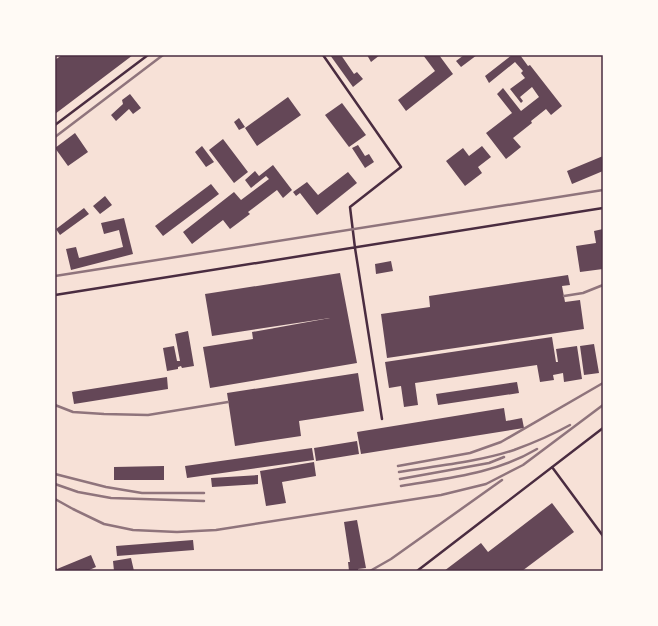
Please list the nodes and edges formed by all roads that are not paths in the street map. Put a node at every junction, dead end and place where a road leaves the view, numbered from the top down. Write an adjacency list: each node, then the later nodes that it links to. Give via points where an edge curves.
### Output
1 (148, 55): 3 (lane)
2 (323, 55): 5 (lane, via 401,167 350,207)
3 (55, 125)
4 (603, 208): 5 (lane)
5 (355, 248): 6 (lane); 7 (lane)
6 (55, 295)
7 (382, 419)
8 (603, 428): 9 (lane)
9 (552, 467): 10 (lane); 11 (lane)
10 (603, 536)
11 (417, 571)

